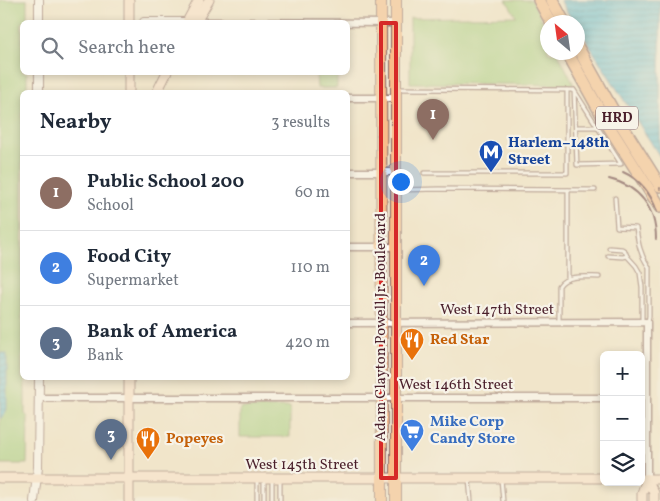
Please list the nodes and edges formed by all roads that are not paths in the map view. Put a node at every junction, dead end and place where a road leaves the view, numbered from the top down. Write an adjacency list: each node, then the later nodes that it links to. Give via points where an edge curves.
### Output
1 (39, 0): 11 (street)
2 (129, 0): 12 (main road)
3 (199, 0): 13 (main road)
4 (209, 0): 14 (main road)
5 (381, 0): 16 (main road, Adam Clayton Powell Jr. Boulevard)
6 (539, 0): 9 (highway)
7 (552, 0): 10 (highway)
8 (395, 1): 17 (main road, Adam Clayton Powell Jr. Boulevard)
9 (547, 15)
10 (560, 15)
11 (39, 20)
12 (129, 20)
13 (188, 20)
14 (197, 20)
15 (350, 23): 16 (street)
16 (381, 23): 17 (street); 30 (main road, Adam Clayton Powell Jr. Boulevard)
17 (396, 23): 28 (main road, Adam Clayton Powell Jr. Boulevard)
18 (571, 60): 42 (highway, HRD, via 606,122)
19 (584, 60): 37 (highway, HRD)
20 (39, 75): 23 (street)
21 (129, 75): 24 (main road)
22 (166, 75): 25 (main road)
23 (39, 90)
24 (129, 90)
25 (158, 90)
26 (567, 90): 27 (lane); 28 (lane); 36 (lane, via 567,172)
27 (574, 90): 31 (lane); 32 (lane)
28 (396, 93): 30 (street); 35 (main road, Adam Clayton Powell Jr. Boulevard)
29 (350, 98): 30 (street)
30 (381, 98): 34 (main road, Adam Clayton Powell Jr. Boulevard)
31 (597, 126): 32 (lane); 32 (lane, via 621,164 577,165)
32 (576, 127)
33 (350, 172): 34 (street)
34 (381, 172): 35 (street); 44 (main road, Adam Clayton Powell Jr. Boulevard)
35 (396, 172): 38 (main road, Adam Clayton Powell Jr. Boulevard)
36 (424, 173)
37 (660, 186)
38 (396, 190): 39 (lane); 45 (main road, Adam Clayton Powell Jr. Boulevard)
39 (568, 190): 40 (lane); 50 (lane)
40 (595, 190)
41 (615, 198): 51 (lane, via 617,227 636,228 638,243 649,267 649,316)
42 (660, 206)
43 (350, 247): 44 (street)
44 (381, 247): 45 (street); 53 (main road, Adam Clayton Powell Jr. Boulevard)
45 (396, 247): 54 (main road, Adam Clayton Powell Jr. Boulevard)
46 (609, 248): 48 (lane, via 622,249)
47 (608, 256): 48 (lane)
48 (626, 256): 51 (lane, via 642,278)
49 (599, 277): 50 (lane)
50 (568, 279): 55 (lane, via 559,286)
51 (645, 322): 55 (street, West 147th Street); 58 (street)
52 (350, 323): 53 (street, West 147th Street)
53 (382, 323): 54 (street, West 147th Street); 61 (main road, Adam Clayton Powell Jr. Boulevard)
54 (396, 323): 55 (street, West 147th Street); 62 (main road, Adam Clayton Powell Jr. Boulevard)
55 (559, 323)
56 (39, 380): 59 (street)
57 (129, 380): 60 (main road)
58 (645, 396)
59 (39, 398): 60 (street, West 146th Street); 65 (street)
60 (129, 398): 61 (street, West 146th Street); 66 (main road)
61 (382, 398): 62 (street, West 146th Street); 68 (main road, Adam Clayton Powell Jr. Boulevard)
62 (396, 398): 63 (street, West 146th Street); 69 (main road, Adam Clayton Powell Jr. Boulevard)
63 (600, 398)
64 (0, 478): 65 (main road, West 145th Street)
65 (37, 478): 66 (main road, West 145th Street); 77 (street)
66 (129, 478): 67 (main road, West 145th Street); 78 (main road)
67 (268, 478): 68 (main road, West 145th Street); 79 (lane); 80 (lane); 81 (lane); 82 (lane)
68 (382, 478): 69 (main road, West 145th Street); 83 (main road, Adam Clayton Powell Jr. Boulevard)
69 (396, 478): 70 (main road, West 145th Street); 84 (main road, Adam Clayton Powell Jr. Boulevard)
70 (470, 478): 71 (main road, West 145th Street); 85 (lane)
71 (501, 478): 72 (main road, West 145th Street); 86 (lane)
72 (600, 478)
73 (645, 479): 74 (main road)
74 (660, 479)
75 (645, 480): 88 (main road, via 654,493)
76 (643, 486): 87 (main road)
77 (34, 501)
78 (129, 501)
79 (257, 501)
80 (264, 501)
81 (272, 501)
82 (280, 501)
83 (382, 501)
84 (396, 501)
85 (471, 501)
86 (503, 501)
87 (642, 501)
88 (654, 501)

